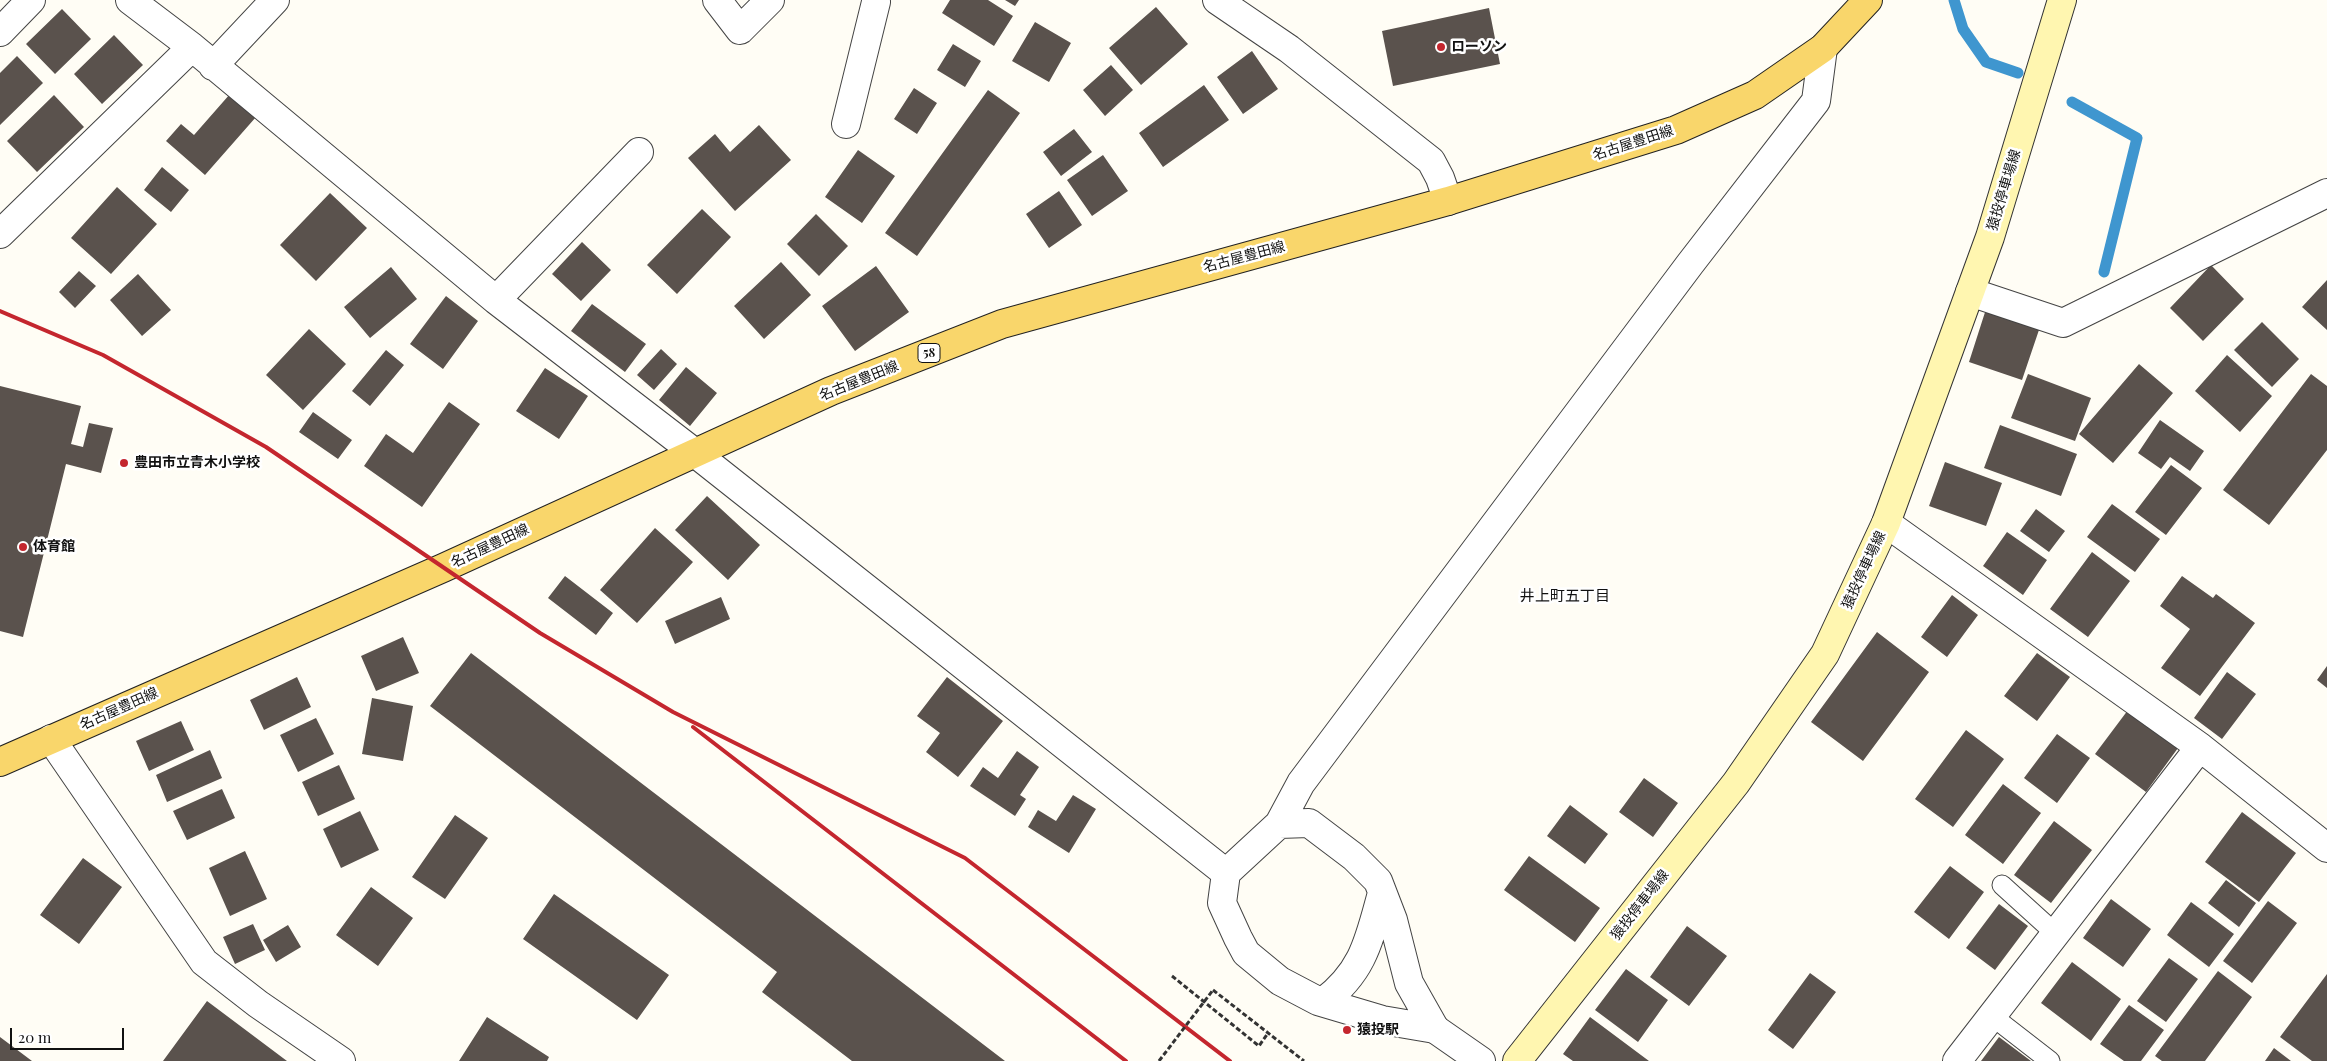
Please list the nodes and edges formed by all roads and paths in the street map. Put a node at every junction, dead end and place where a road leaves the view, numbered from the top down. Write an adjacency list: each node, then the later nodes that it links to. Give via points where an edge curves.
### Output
1 (31, 0): 10 (street)
2 (130, 0): 11 (street)
3 (275, 0): 13 (street)
4 (717, 0): 5 (street, via 740,30)
5 (770, 0)
6 (1217, 0): 17 (street, via 1289,49 1431,160)
7 (1868, 0): 12 (main road, 名古屋豊田線 / 58)
8 (2062, 0): 19 (main road, 猿投停車場線, via 1990,237)
9 (876, 1): 14 (street)
10 (0, 32)
11 (192, 47): 13 (street); 18 (street)
12 (1823, 48): 17 (main road, 名古屋豊田線 / 58, via 1755,95 1676,130); 26 (street, via 1816,101 1301,784)
13 (213, 66): 20 (street)
14 (846, 124)
15 (639, 152): 20 (street)
16 (2327, 193): 19 (street, via 2063,323)
17 (1448, 201): 21 (main road, 名古屋豊田線 / 58, via 1002,324 831,391)
18 (0, 234)
19 (1970, 292): 22 (main road, 猿投停車場線)
20 (496, 300): 21 (street)
21 (695, 452): 23 (main road, 名古屋豊田線 / 58, via 452,564); 28 (street)
22 (1886, 523): 24 (street); 41 (main road, 猿投停車場線, via 1825,654 1741,775)
23 (51, 739): 25 (main road, 名古屋豊田線 / 58); 37 (street, via 204,962)
24 (2200, 747): 27 (street); 31 (street)
25 (0, 762)
26 (1279, 824): 28 (street); 30 (street, via 1309,823 1360,863 1378,881)
27 (2327, 848)
28 (1226, 873): 33 (street, via 1222,903 1246,953 1280,981)
29 (2002, 885): 31 (lane)
30 (1382, 893): 33 (street, via 1367,949 1341,988); 35 (street, via 1393,920 1409,984)
31 (2056, 934): 34 (street)
32 (1172, 976): 36 (path, via 1259,1046)
33 (1322, 1002): 35 (street, via 1382,1020)
34 (1992, 1016): 42 (street); 43 (lane)
35 (1435, 1029): 40 (street)
36 (1268, 1033): 38 (path, bridge, via 1213,990); 39 (path)
37 (341, 1061)
38 (1159, 1061)
39 (1304, 1061)
40 (1481, 1061)
41 (1517, 1061)
42 (1957, 1061)
43 (2050, 1061)

